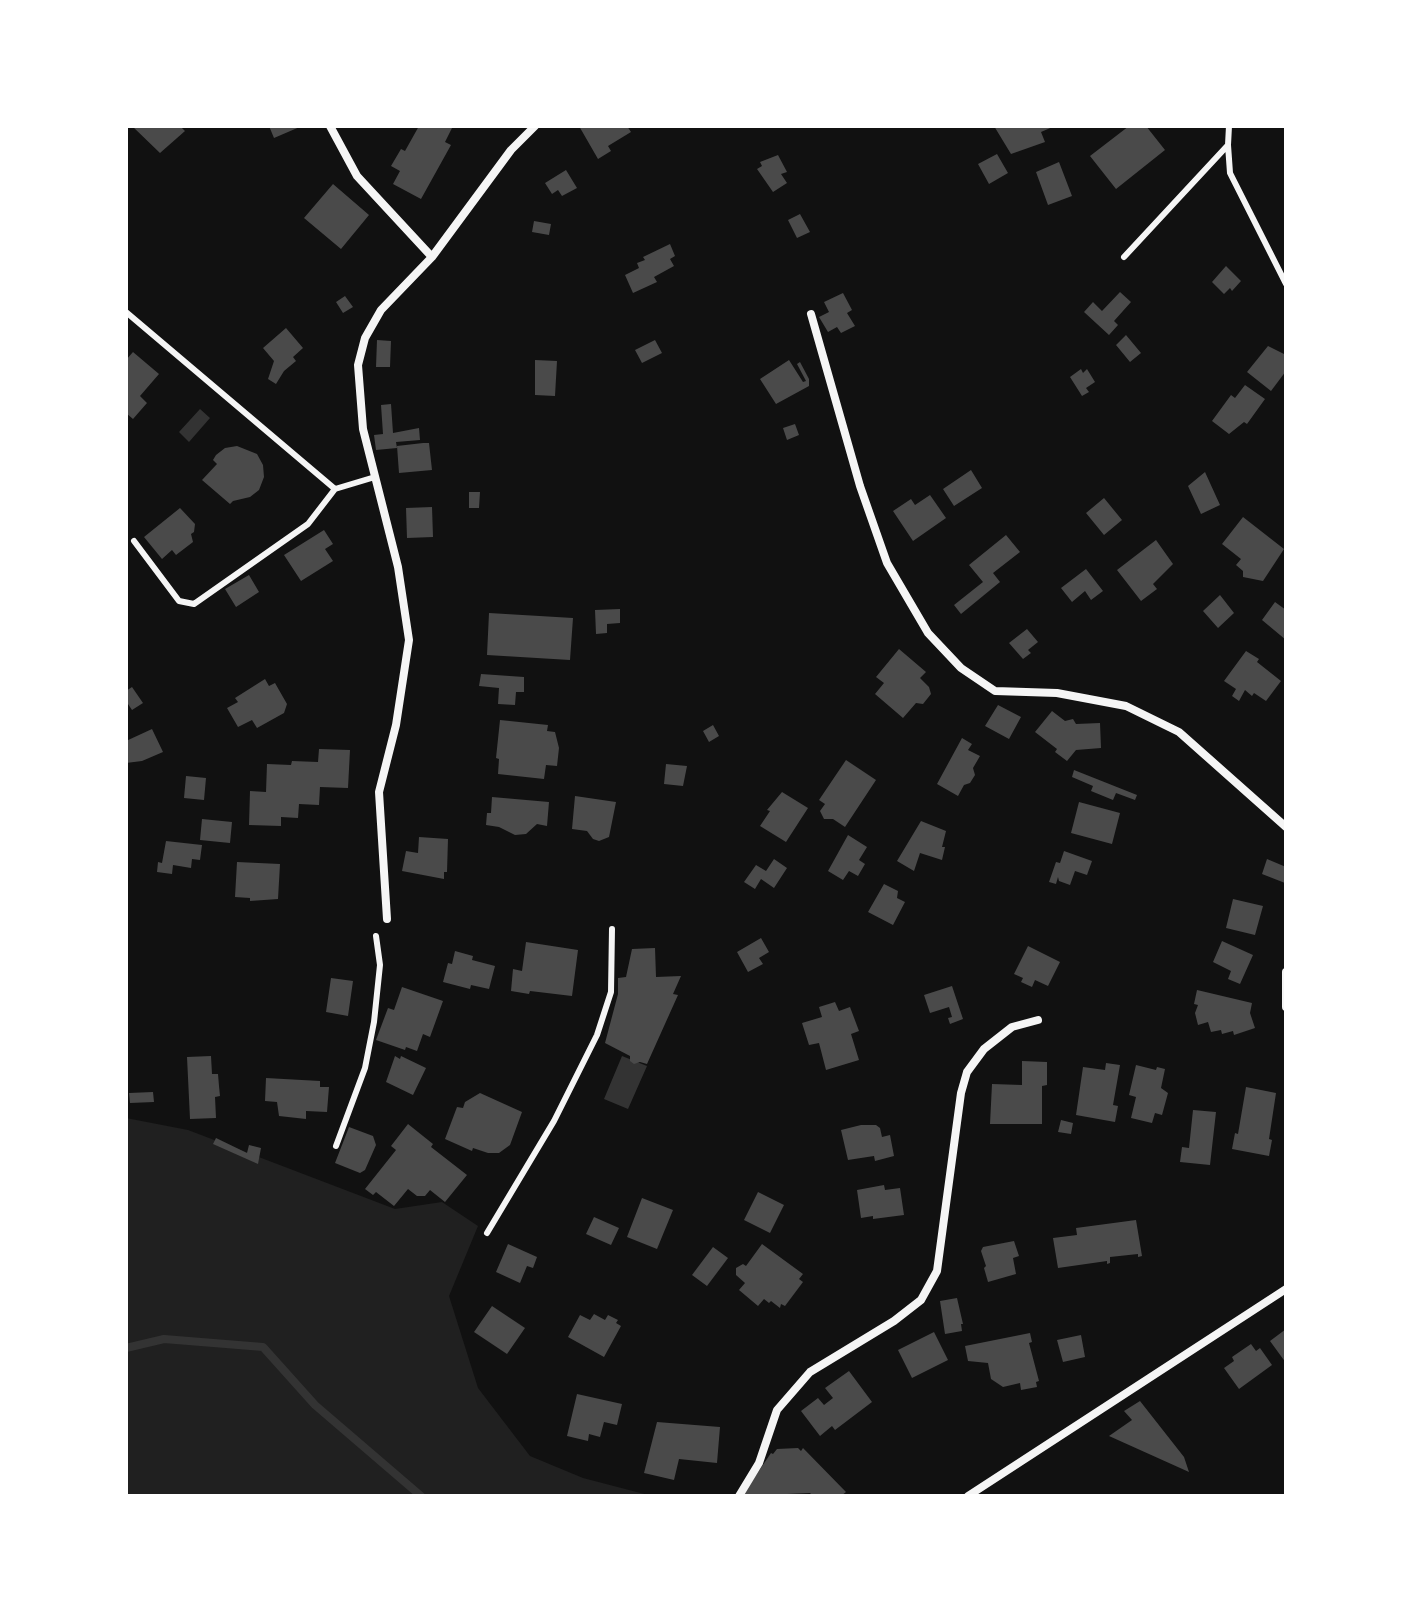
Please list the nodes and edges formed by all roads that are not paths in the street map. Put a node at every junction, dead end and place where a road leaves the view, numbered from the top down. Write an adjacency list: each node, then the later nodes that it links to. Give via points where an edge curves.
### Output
1 (330, 126): 5 (street, via 357,176)
2 (535, 126): 5 (street, via 511,150)
3 (1229, 126): 4 (lane)
4 (1228, 145): 6 (lane); 7 (lane, via 1230,173)
5 (432, 257): 10 (street, via 381,310 358,365 363,429)
6 (1124, 257)
7 (1286, 284)
8 (126, 312): 11 (lane)
9 (811, 314): 13 (street, via 887,563 928,633 961,668 995,691 1057,693 1126,706 1179,732)
10 (375, 477): 11 (lane); 14 (street, via 398,567 409,640 379,792)
11 (335, 489): 12 (lane, via 308,524 194,604 179,601)
12 (134, 541)
13 (1286, 827)
14 (387, 919)
15 (612, 929): 21 (lane, via 611,992 597,1035 554,1121)
16 (376, 936): 20 (lane, via 380,965 374,1022 365,1068)
17 (1286, 972): 18 (street)
18 (1286, 1007)
19 (1038, 1020): 23 (street, via 1012,1027 984,1049 967,1072 937,1271 921,1300 810,1372 777,1410 759,1463)
20 (336, 1146)
21 (487, 1233)
22 (1286, 1289): 24 (street)
23 (739, 1496)
24 (968, 1496)

